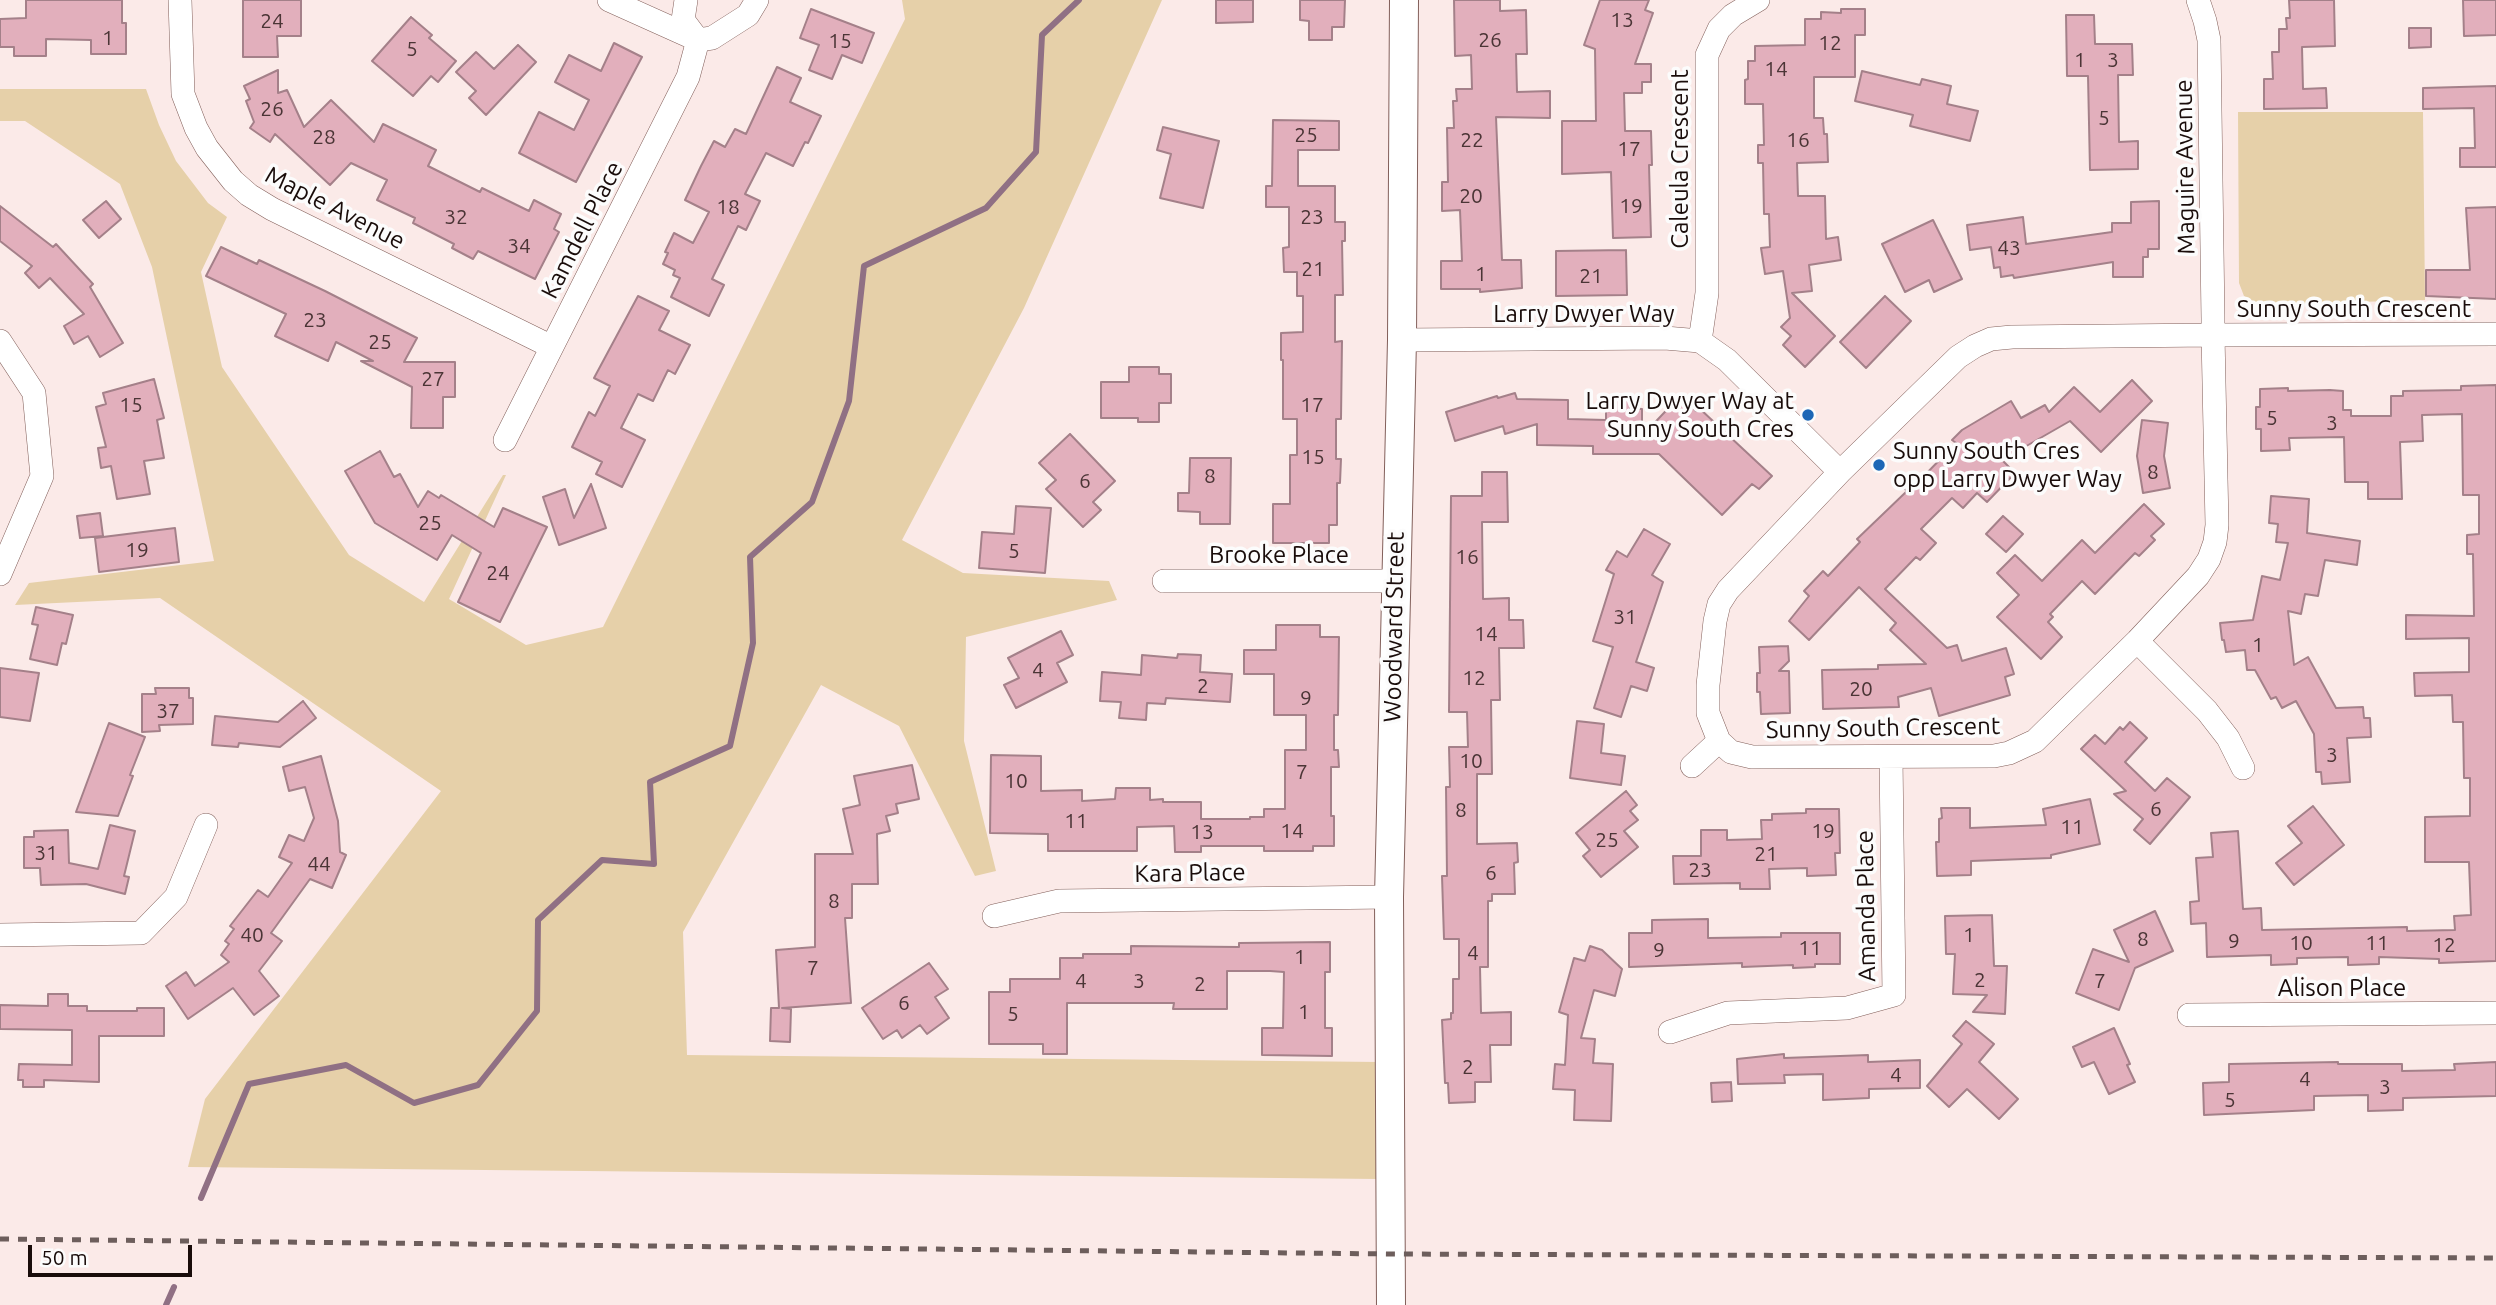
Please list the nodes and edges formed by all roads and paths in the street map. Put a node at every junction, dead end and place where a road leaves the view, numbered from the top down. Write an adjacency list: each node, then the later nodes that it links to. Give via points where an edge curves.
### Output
1 (180, 0): 14 (street, Maple Avenue, via 183,94 207,149 233,181 272,209)
2 (609, 0): 8 (street)
3 (686, 0): 8 (street, via 683,20)
4 (757, 0): 8 (street, via 748,15 712,38)
5 (1404, 0): 11 (street, Woodward Street)
6 (1758, 0): 13 (street, Caleula Crescent, via 1719,29 1707,55 1707,293)
7 (2198, 0): 10 (street, Maguire Avenue, via 2209,40)
8 (698, 40): 14 (street, Kamdell Place, via 688,77)
9 (2496, 334): 10 (street, Sunny South Crescent)
10 (2213, 335): 16 (street, Sunny South Crescent, via 1992,339 1958,357); 20 (street, Sunny South Crescent, via 2215,542 2198,576)
11 (1402, 340): 13 (street, Larry Dwyer Way); 19 (street, Woodward Street)
12 (0, 341): 17 (street, via 34,393 42,476)
13 (1700, 341): 16 (street, Larry Dwyer Way, via 1727,360)
14 (552, 347): 15 (street, Kamdell Place)
15 (505, 440)
16 (1840, 472): 21 (street, Sunny South Crescent, via 1719,604 1708,685 1708,713)
17 (0, 574)
18 (1164, 581): 19 (street, Brooke Place)
19 (1395, 581): 26 (street, Woodward Street)
20 (2137, 641): 22 (street, Sunny South Crescent, via 2024,747 1994,756); 24 (street, via 2207,711)
21 (1719, 741): 22 (street, Sunny South Crescent, via 1731,752 1752,757); 23 (street)
22 (1891, 757): 31 (street, Amanda Place, via 1894,995 1847,1008 1728,1013)
23 (1692, 766)
24 (2243, 768)
25 (206, 825): 28 (street, via 176,897 141,933)
26 (1389, 897): 27 (street, Kara Place, via 1059,901); 32 (street, Woodward Street)
27 (994, 916)
28 (0, 935)
29 (2496, 1013): 30 (street, Alison Place)
30 (2189, 1015)
31 (1670, 1032)
32 (1391, 1305)

